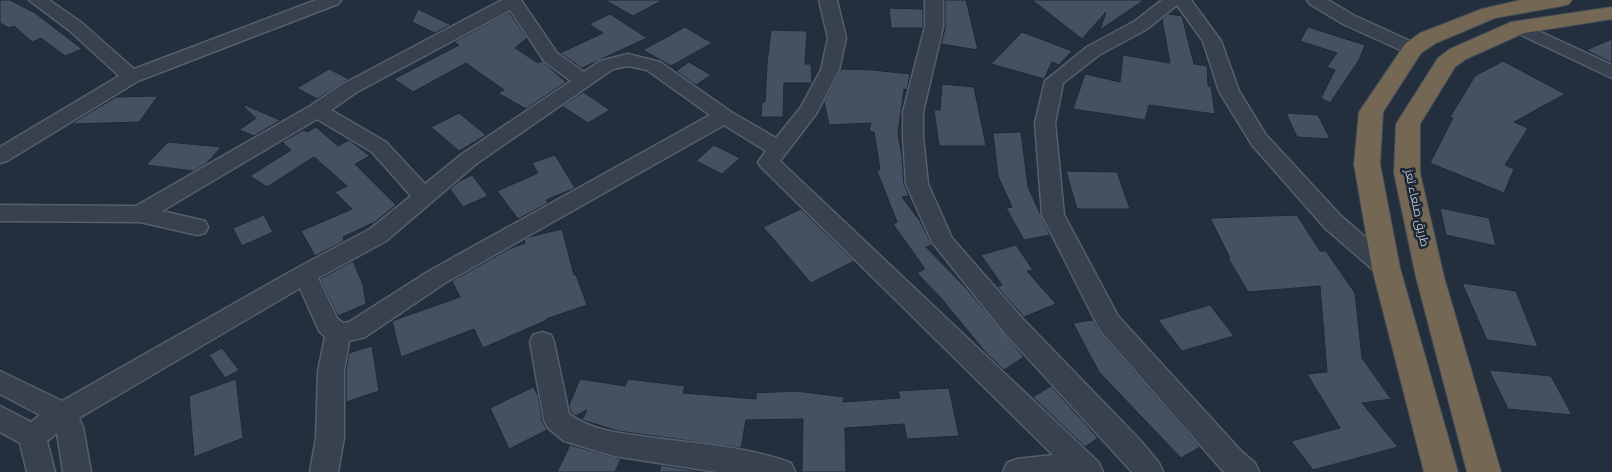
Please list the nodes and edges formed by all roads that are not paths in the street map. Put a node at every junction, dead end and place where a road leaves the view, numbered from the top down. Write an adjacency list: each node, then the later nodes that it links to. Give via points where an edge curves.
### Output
1 (38, 0): 14 (street, via 76,27)
2 (332, 0): 14 (street)
3 (513, 0): 15 (street, via 550,57); 16 (street, via 358,84)
4 (828, 0): 18 (street, via 837,38 830,70 809,110)
5 (934, 0): 40 (street, via 934,27 913,112 913,137 917,184 943,242 1013,325)
6 (1173, 0): 41 (street, via 1141,25 1093,51 1054,81 1046,123 1053,215 1109,323 1232,462)
7 (1182, 0): 26 (street, via 1212,41 1229,91 1259,140 1333,222)
8 (1316, 0): 12 (street, via 1349,20)
9 (1562, 0): 12 (highway, via 1489,13 1428,38)
10 (1612, 13): 11 (highway, طريق صنعاء تعز)
11 (1519, 27): 13 (street); 25 (highway, طريق صنعاء تعز, via 1458,54 1446,63 1408,124 1407,173)
12 (1413, 49): 24 (highway, via 1371,112 1367,164)
13 (1612, 72)
14 (131, 77): 19 (street)
15 (584, 81): 17 (street, via 607,65 628,60 654,66); 20 (street, via 469,159)
16 (317, 110): 20 (street, via 379,147); 22 (street)
17 (724, 116): 18 (street); 28 (street, via 437,277 356,330)
18 (778, 149): 34 (street, via 768,162)
19 (0, 156)
20 (424, 196): 27 (street, via 378,235)
21 (0, 213): 22 (street)
22 (140, 214): 23 (street)
23 (197, 227)
24 (1381, 238): 25 (highway); 26 (highway)
25 (1425, 246): 43 (highway, طريق صنعاء تعز, via 1430,277)
26 (1386, 268): 42 (highway)
27 (305, 274): 28 (street, via 328,324); 31 (street)
28 (338, 334): 37 (street, via 331,371 330,438)
29 (542, 342): 38 (street, via 557,420 574,433 614,444)
30 (0, 382): 31 (street)
31 (63, 414): 33 (street); 36 (street, via 70,426)
32 (0, 418): 33 (street)
33 (32, 436): 35 (street)
34 (1085, 468): 39 (street)
35 (42, 472)
36 (78, 472)
37 (324, 472)
38 (781, 472)
39 (1018, 472)
40 (1149, 472)
41 (1245, 472)
42 (1441, 472)
43 (1484, 472)

